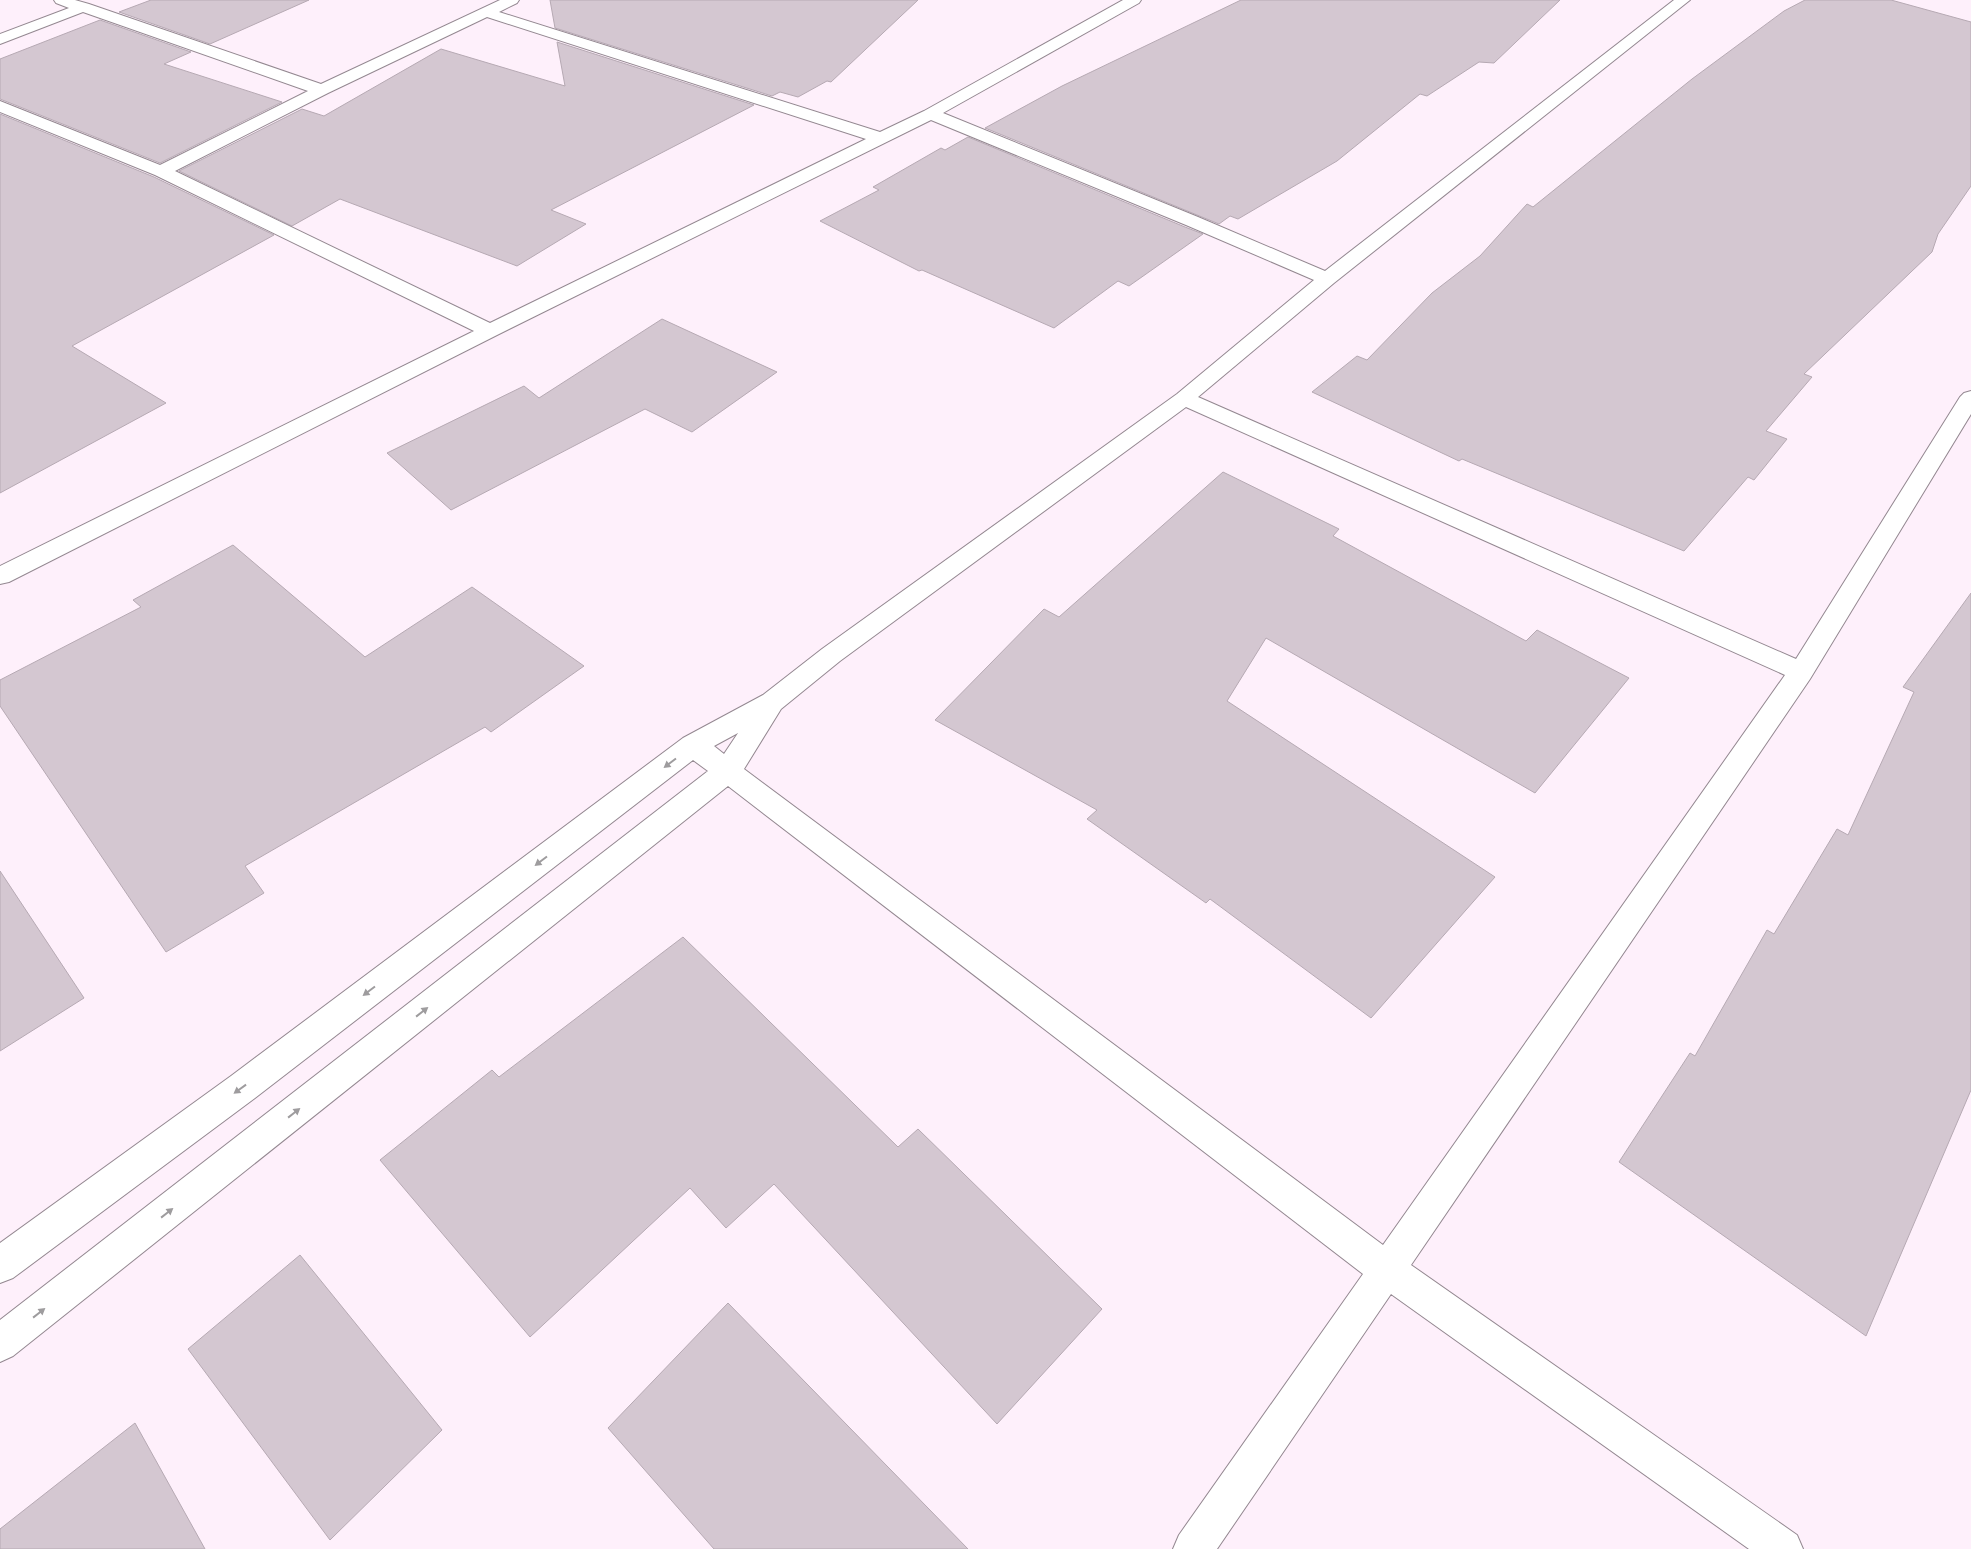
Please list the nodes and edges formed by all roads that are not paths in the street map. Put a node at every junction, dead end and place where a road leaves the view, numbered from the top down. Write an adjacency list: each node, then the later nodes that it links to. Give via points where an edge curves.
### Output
1 (61, 0): 5 (street)
2 (512, 0): 6 (street)
3 (1134, 0): 10 (street)
4 (1683, 0): 13 (street)
5 (84, 7): 7 (street); 8 (street)
6 (485, 12): 8 (street); 11 (street)
7 (0, 39)
8 (322, 90): 12 (street)
9 (0, 106): 12 (street)
10 (930, 114): 11 (street); 13 (street)
11 (880, 138): 14 (street)
12 (161, 171): 14 (street)
13 (1327, 279): 16 (street)
14 (490, 331): 17 (street)
15 (1971, 397): 18 (street)
16 (1184, 398): 18 (street); 19 (street, via 831,655)
17 (0, 576)
18 (1801, 672): 23 (street)
19 (772, 702): 20 (street); 21 (street)
20 (693, 745): 21 (street); 22 (street, one-way to 22, via 243,1086)
21 (728, 771): 23 (street); 24 (street, one-way to 21)
22 (0, 1265)
23 (1386, 1270): 25 (street); 26 (street)
24 (0, 1343)
25 (1193, 1549)
26 (1782, 1549)

